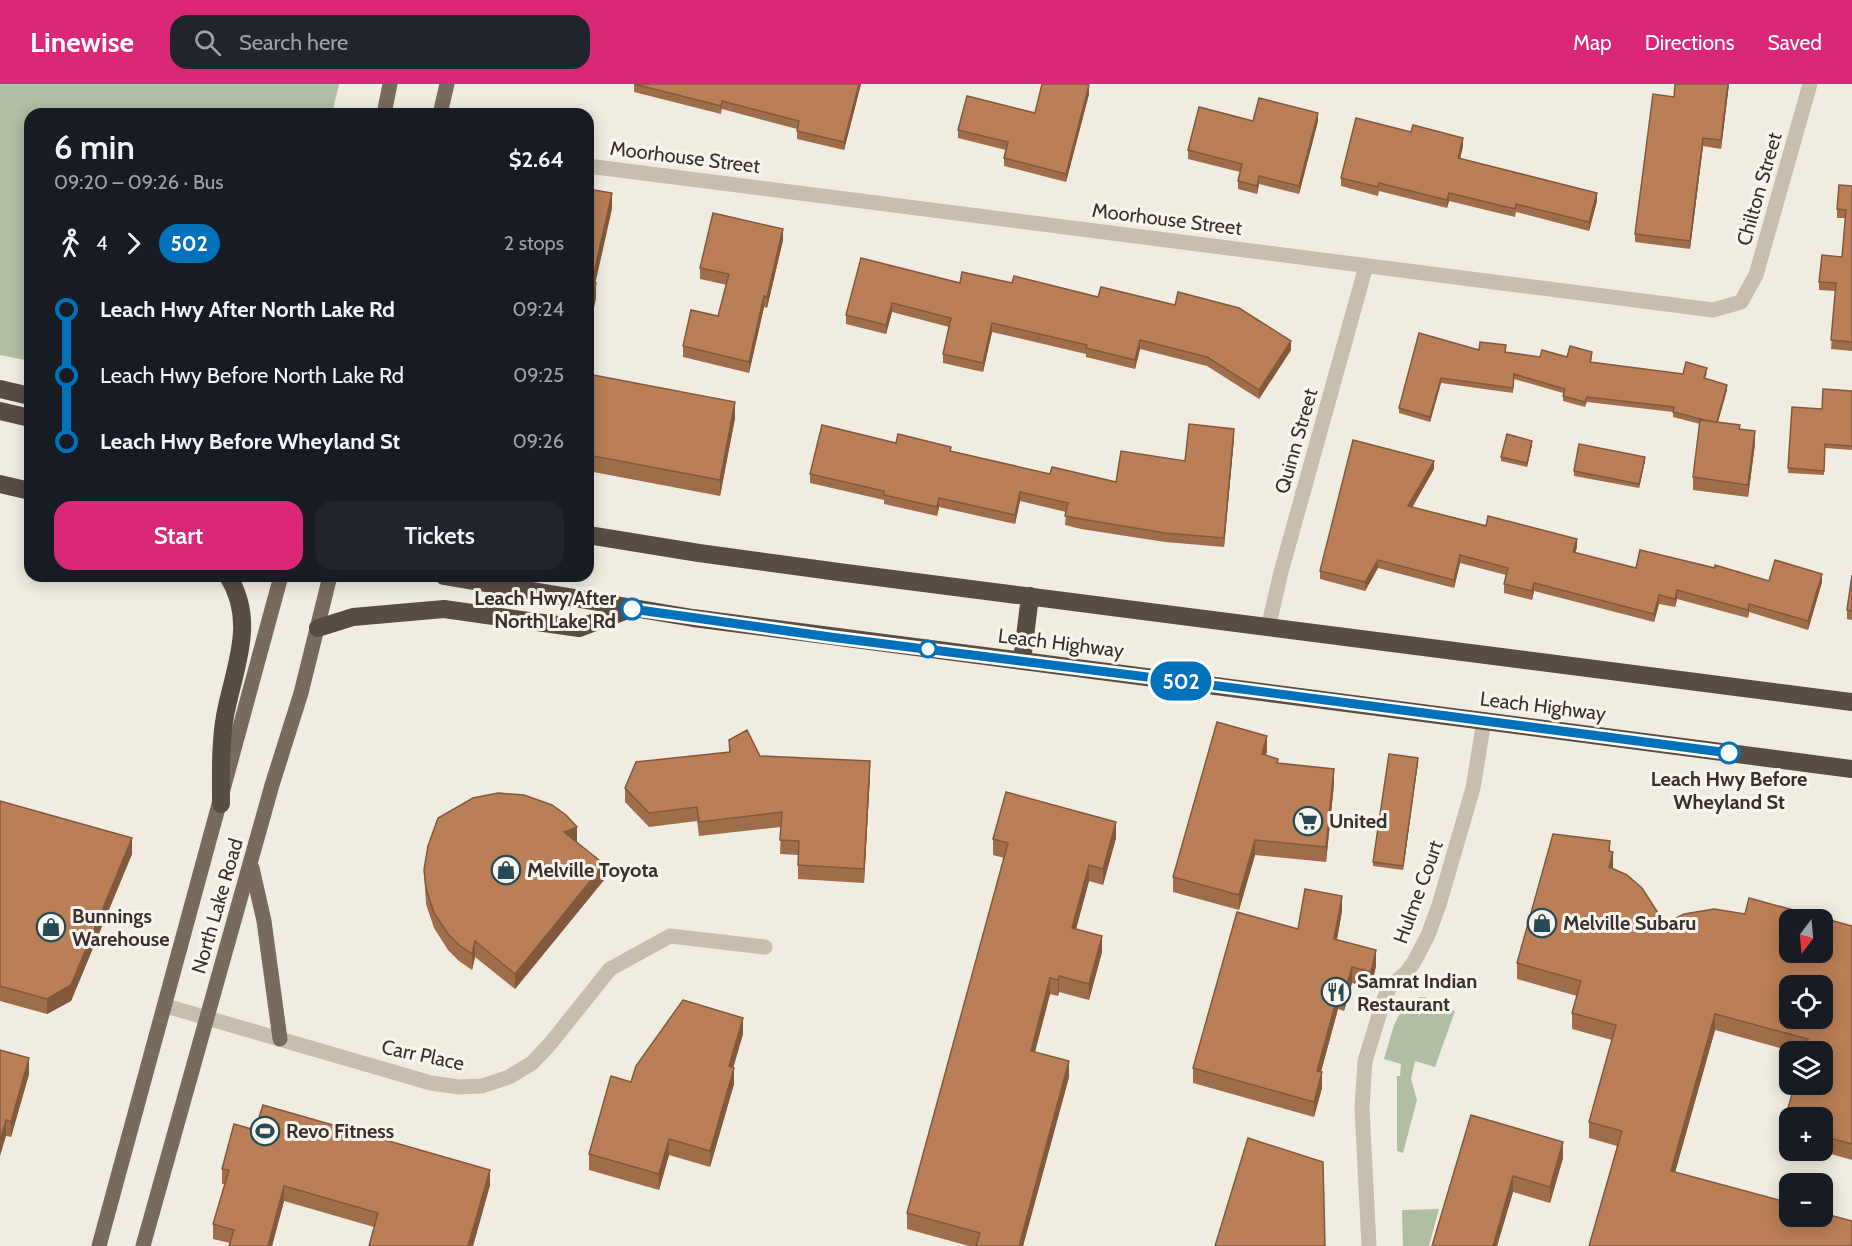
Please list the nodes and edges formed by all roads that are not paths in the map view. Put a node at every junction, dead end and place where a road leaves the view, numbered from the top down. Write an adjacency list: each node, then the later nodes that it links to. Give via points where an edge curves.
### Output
1 (390, 84): 4 (main road)
2 (447, 84): 5 (main road)
3 (1810, 84): 8 (street, Chilton Street, via 1756,274)
4 (385, 108)
5 (441, 108)
6 (594, 167): 7 (street, Moorhouse Street)
7 (1366, 266): 8 (street, Moorhouse Street, via 1713,310); 23 (street, Quinn Street)
8 (1741, 302)
9 (0, 389): 10 (highway)
10 (24, 395)
11 (0, 411): 12 (highway)
12 (24, 417)
13 (0, 484): 14 (highway)
14 (24, 490)
15 (594, 536): 20 (highway)
16 (231, 582): 28 (highway, via 243,620 243,641 225,717)
17 (279, 582): 28 (main road, North Lake Road)
18 (329, 582): 22 (main road, North Lake Road)
19 (478, 582): 21 (highway, Leach Highway)
20 (1030, 596): 23 (highway); 24 (highway)
21 (632, 609): 22 (highway, via 579,628 444,609 353,617); 24 (highway, Leach Highway)
22 (318, 628): 29 (main road, North Lake Road)
23 (1268, 628): 25 (highway)
24 (1022, 661): 26 (highway, Leach Highway)
25 (1852, 702)
26 (1484, 721): 27 (highway, Leach Highway); 36 (street, Hulme Court, via 1473,788 1439,905 1414,962 1391,985 1384,999 1365,1061 1362,1108)
27 (1852, 769)
28 (221, 804): 31 (main road, North Lake Road)
29 (251, 865): 32 (main road, North Lake Road); 33 (main road, via 264,921)
30 (765, 947): 33 (street, Carr Place, via 670,936 610,969 532,1063 509,1077 482,1086 459,1088 431,1083)
31 (166, 1006): 32 (street, Carr Place); 34 (main road, North Lake Road)
32 (208, 1018): 33 (street, Carr Place); 35 (main road, North Lake Road)
33 (280, 1040)
34 (99, 1246)
35 (143, 1246)
36 (1369, 1246)

